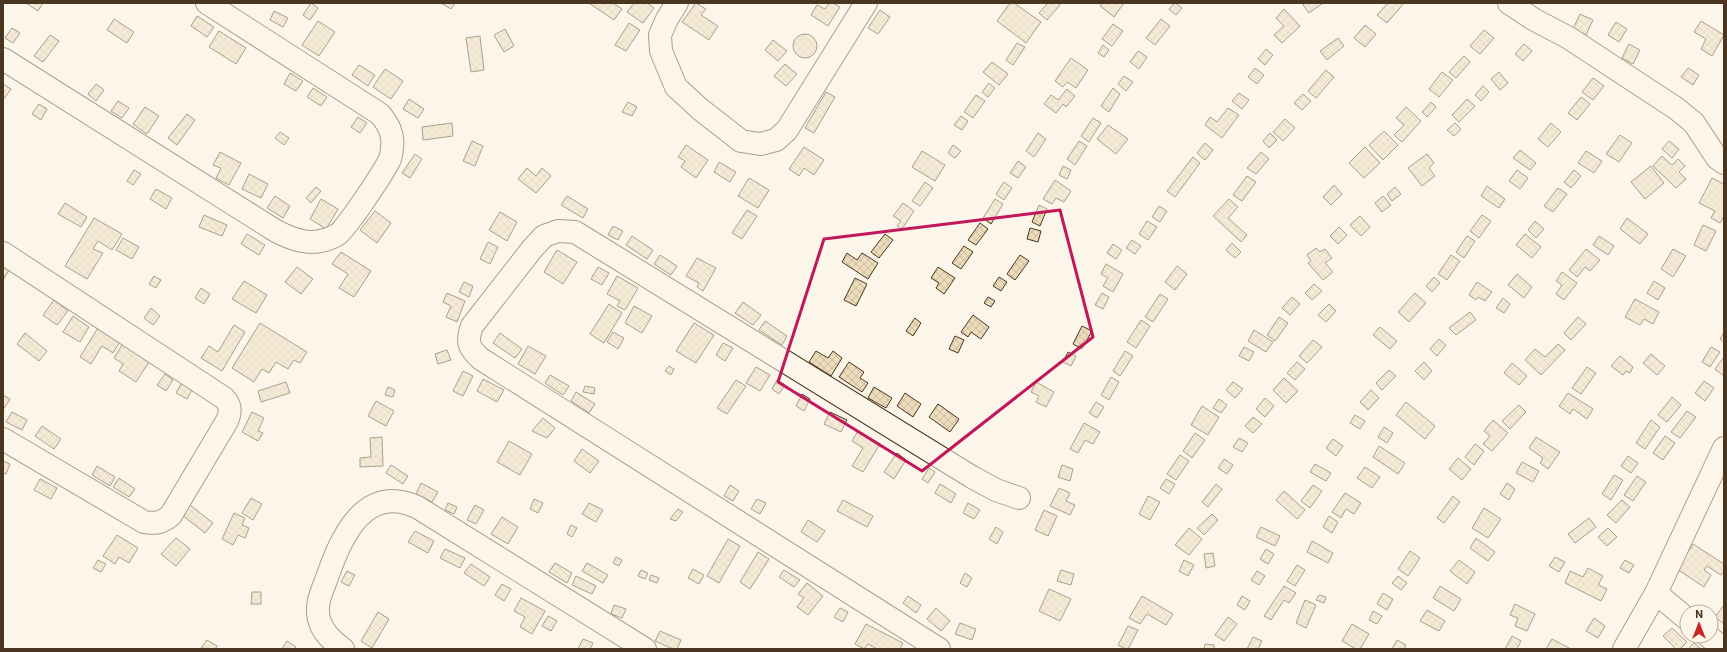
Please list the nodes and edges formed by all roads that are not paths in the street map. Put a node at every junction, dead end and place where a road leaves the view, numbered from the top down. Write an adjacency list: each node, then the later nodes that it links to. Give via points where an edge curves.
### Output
1 (208, 3): 5 (street, via 380,114 388,124 393,146 390,159 366,198 339,234 325,240 310,242 292,240)
2 (677, 3): 3 (street, via 660,35 661,51 676,87 741,141 760,144 776,140 787,130)
3 (866, 3)
4 (1508, 3): 6 (street, via 1569,38 1677,109 1694,123 1716,158)
5 (3, 59)
6 (1724, 164)
7 (3, 253): 8 (street, via 224,398 230,413 171,515 153,524 144,522)
8 (3, 439)
9 (1724, 451): 11 (street)
10 (1019, 498): 15 (street, via 996,490 972,477 575,232 558,232 544,236 472,326 468,343 481,359)
11 (1656, 593): 12 (street); 16 (street)
12 (1679, 612)
13 (343, 649): 14 (street, via 325,634 319,619 318,602 336,553 349,528 368,508 391,500 404,501 417,507)
14 (645, 649)
15 (939, 649)
16 (1624, 649)

